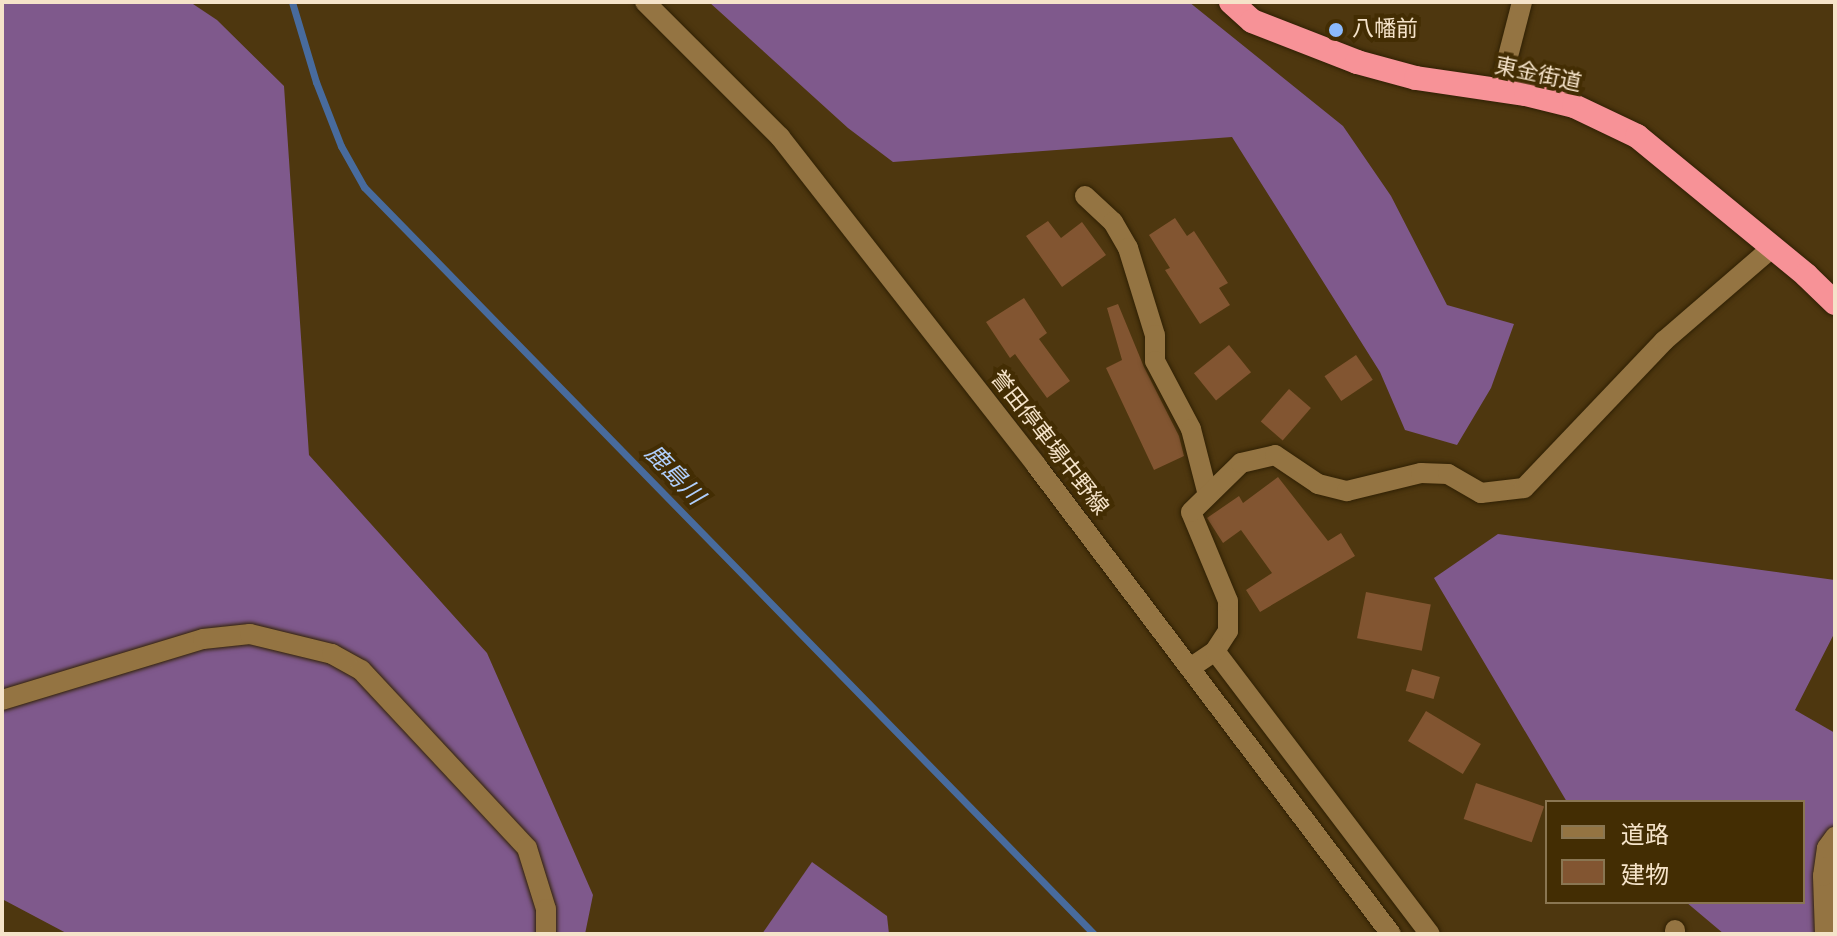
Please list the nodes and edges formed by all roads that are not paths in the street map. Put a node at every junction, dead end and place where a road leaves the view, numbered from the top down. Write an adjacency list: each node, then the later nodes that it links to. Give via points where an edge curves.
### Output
1 (645, 2): 10 (street, 誉田停車場中野線, via 780,137)
2 (1231, 2): 4 (highway, 東金街道, via 1252,21 1357,62)
3 (1522, 2): 4 (street)
4 (1499, 91): 6 (highway, 東金街道, via 1574,106 1637,136)
5 (1085, 196): 8 (street, via 1113,222 1128,248 1155,335 1155,361 1191,429)
6 (1773, 247): 7 (highway, 東金街道); 8 (street, via 1664,341 1524,488 1481,493 1448,474 1421,473 1347,491 1318,484 1275,455 1241,463)
7 (1835, 303)
8 (1208, 495): 9 (street, via 1191,512 1228,601 1228,631)
9 (1215, 651): 10 (street); 15 (street)
10 (1190, 668): 14 (street, 誉田停車場中野線)
11 (2, 700): 13 (street, via 203,639 250,634 332,654 361,670 527,848 546,909)
12 (1835, 837): 16 (street, via 1827,848 1823,876)
13 (546, 934)
14 (1391, 934)
15 (1430, 934)
16 (1825, 934)

